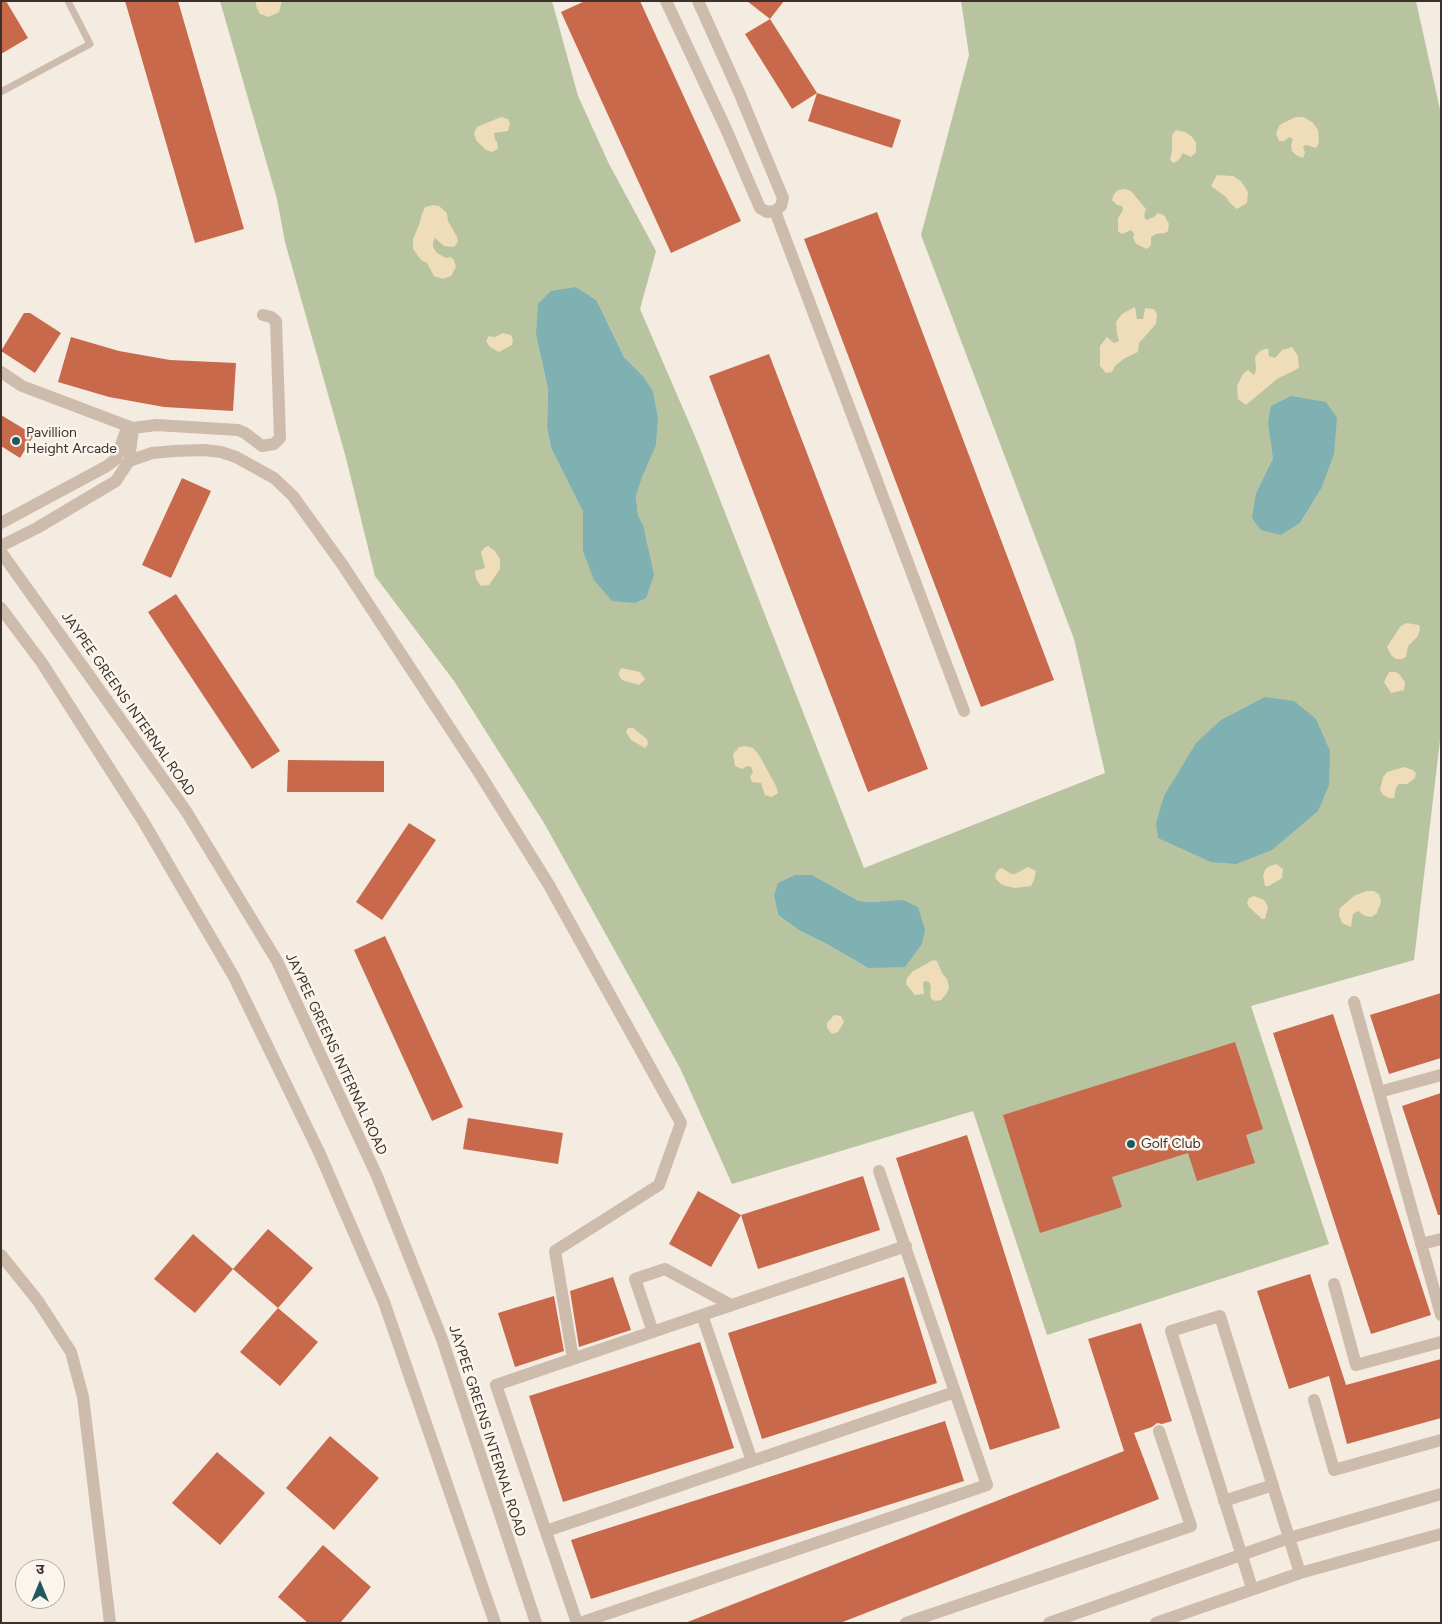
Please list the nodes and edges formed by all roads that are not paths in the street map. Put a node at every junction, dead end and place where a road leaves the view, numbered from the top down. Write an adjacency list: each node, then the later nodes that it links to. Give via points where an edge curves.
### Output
1 (68, 1): 4 (lane, via 90,44)
2 (666, 1): 5 (street, via 760,208 767,212)
3 (698, 1): 5 (street, via 783,198)
4 (1, 92)
5 (775, 211): 14 (street)
6 (263, 315): 8 (street, via 276,321 280,438 274,444 262,446 238,430 156,425)
7 (1, 372): 8 (street, via 22,386)
8 (130, 427): 9 (street); 10 (street, via 116,459 107,466)
9 (129, 461): 11 (street, via 116,481); 29 (street, via 152,453 221,452 274,478 293,496 348,572 544,877 681,1123 659,1185 555,1251)
10 (1, 524)
11 (1, 546)
12 (1, 552): 46 (street, JAYPEE GREENS INTERNAL ROAD, via 186,811 277,961 377,1176 438,1330)
13 (1, 608): 45 (street, via 42,663 143,821 234,978 319,1152 384,1302)
14 (964, 710)
15 (1354, 1002): 17 (street)
16 (1441, 1074): 17 (street)
17 (1379, 1092): 20 (street)
18 (879, 1171): 21 (street)
19 (1441, 1239): 20 (street)
20 (1421, 1244): 26 (street)
21 (906, 1246): 24 (street); 30 (street)
22 (1, 1255): 44 (street, via 38,1301 71,1352 83,1398)
23 (1334, 1284): 28 (street, via 1356,1365)
24 (731, 1305): 25 (street); 27 (street, via 665,1269 658,1271 635,1279)
25 (702, 1315): 27 (street); 34 (street)
26 (1441, 1315)
27 (653, 1332): 29 (street)
28 (1441, 1342)
29 (574, 1359): 38 (street, via 496,1385)
30 (955, 1392): 34 (street); 47 (street, via 987,1485)
31 (1314, 1400): 33 (street, via 1334,1470)
32 (1159, 1431): 48 (street, via 1191,1526)
33 (1441, 1440)
34 (752, 1461): 38 (street)
35 (1273, 1485): 37 (street); 37 (street, via 1220,1316 1172,1331); 40 (street)
36 (1441, 1494): 40 (street)
37 (1224, 1500): 41 (street)
38 (546, 1531): 47 (street)
39 (1441, 1534): 42 (street)
40 (1289, 1538): 41 (street); 42 (street)
41 (1241, 1554): 43 (street); 49 (street)
42 (1300, 1572): 43 (street)
43 (1252, 1588): 50 (street)
44 (110, 1623)
45 (495, 1623)
46 (536, 1623)
47 (578, 1623)
48 (906, 1623)
49 (1049, 1623)
50 (1156, 1623)

